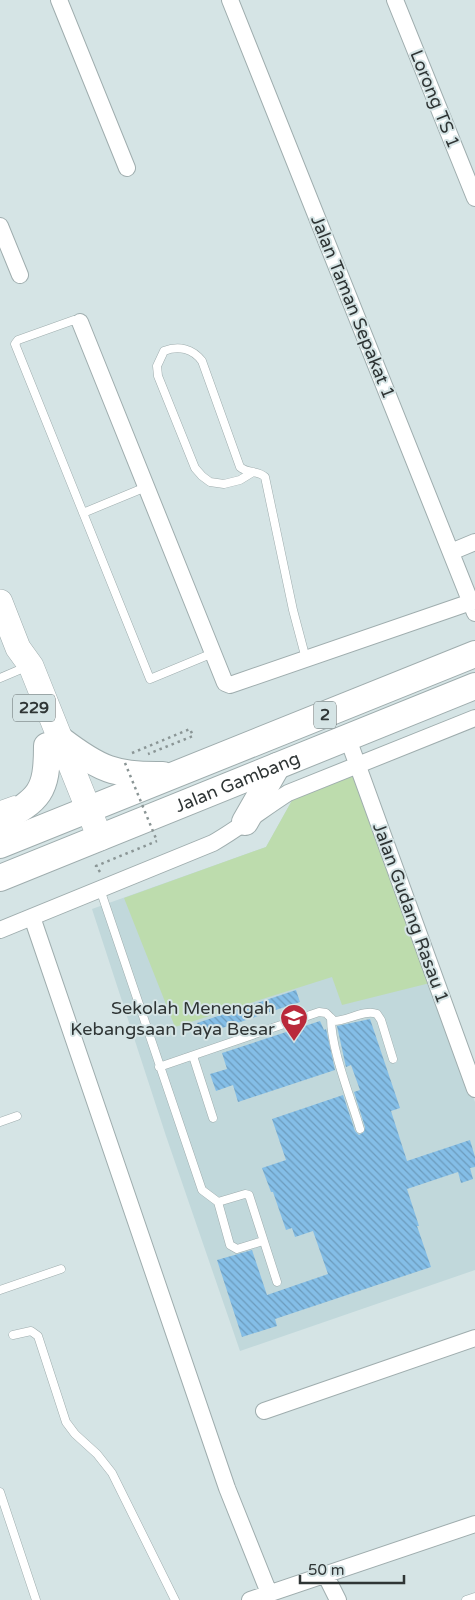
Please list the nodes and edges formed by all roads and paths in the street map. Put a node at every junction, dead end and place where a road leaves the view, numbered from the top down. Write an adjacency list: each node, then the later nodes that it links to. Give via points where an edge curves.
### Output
1 (59, 0): 4 (street)
2 (230, 0): 13 (street, Jalan Taman Sepakat 1)
3 (395, 0): 5 (street, Lorong TS 1)
4 (127, 168)
5 (475, 198)
6 (0, 226): 7 (street)
7 (20, 276)
8 (80, 322): 10 (street); 11 (lane, via 74,320 18,340 15,344)
9 (253, 472): 9 (lane, via 240,467 202,361 186,349 174,347 164,351 157,366 158,376 195,468 210,482 224,484); 18 (lane, via 265,477)
10 (146, 487): 11 (lane); 16 (street)
11 (83, 513): 16 (lane, via 150,679)
12 (475, 542): 13 (street)
13 (451, 552): 15 (street, Jalan Taman Sepakat 1)
14 (0, 602): 19 (main road, 229)
15 (473, 608): 18 (street)
16 (213, 654): 18 (street, via 225,684 230,685)
17 (475, 654): 29 (highway, Jalan Gambang / 2)
18 (306, 658)
19 (17, 665): 23 (main road, 229)
20 (475, 686): 22 (highway, Jalan Gambang / 2)
21 (475, 718): 27 (street)
22 (347, 736): 27 (street, Jalan Gudang Rasau 1); 28 (highway, Jalan Gambang / 2)
23 (54, 743): 29 (highway, via 112,771); 30 (highway); 32 (main road, 229)
24 (129, 754): 25 (path, via 190,729 193,736)
25 (142, 756)
26 (125, 763): 37 (path, bridge, via 157,841 96,866 99,872)
27 (358, 765): 34 (street, via 288,793); 46 (street, Jalan Gudang Rasau 1)
28 (278, 766): 34 (highway); 35 (highway, Jalan Gambang / 2)
29 (174, 775): 32 (highway, Jalan Gambang / 2)
30 (41, 789): 31 (lane); 33 (highway, via 30,802)
31 (0, 805)
32 (81, 812): 35 (main road, 229); 36 (highway, Jalan Gambang / 2)
33 (0, 821)
34 (245, 822): 39 (street, via 213,843)
35 (92, 841): 38 (highway, Jalan Gambang / 2)
36 (0, 845)
37 (108, 869)
38 (0, 878)
39 (100, 889): 40 (street); 45 (lane)
40 (32, 917): 41 (street); 62 (street, via 227,1488)
41 (0, 930)
42 (332, 1018): 43 (lane, via 319,1012); 44 (lane, via 338,1021 368,1012 377,1014); 50 (lane, via 333,1036)
43 (192, 1056): 45 (lane); 48 (lane)
44 (393, 1059)
45 (159, 1067): 51 (lane, via 202,1190)
46 (475, 1089)
47 (17, 1116): 49 (lane)
48 (213, 1118)
49 (0, 1122)
50 (360, 1129)
51 (218, 1202): 52 (lane, via 233,1248); 52 (lane, via 249,1195)
52 (263, 1241): 54 (lane)
53 (62, 1269): 55 (lane)
54 (277, 1282)
55 (0, 1290)
56 (13, 1335): 65 (lane, via 31,1331 38,1336 66,1422 112,1473)
57 (475, 1338): 58 (street)
58 (264, 1411)
59 (0, 1492): 64 (lane)
60 (475, 1524): 61 (street)
61 (323, 1575): 62 (street); 67 (street)
62 (269, 1593): 66 (street)
63 (475, 1597): 68 (lane)
64 (36, 1600)
65 (175, 1600)
66 (250, 1600)
67 (338, 1600)
68 (466, 1600)

